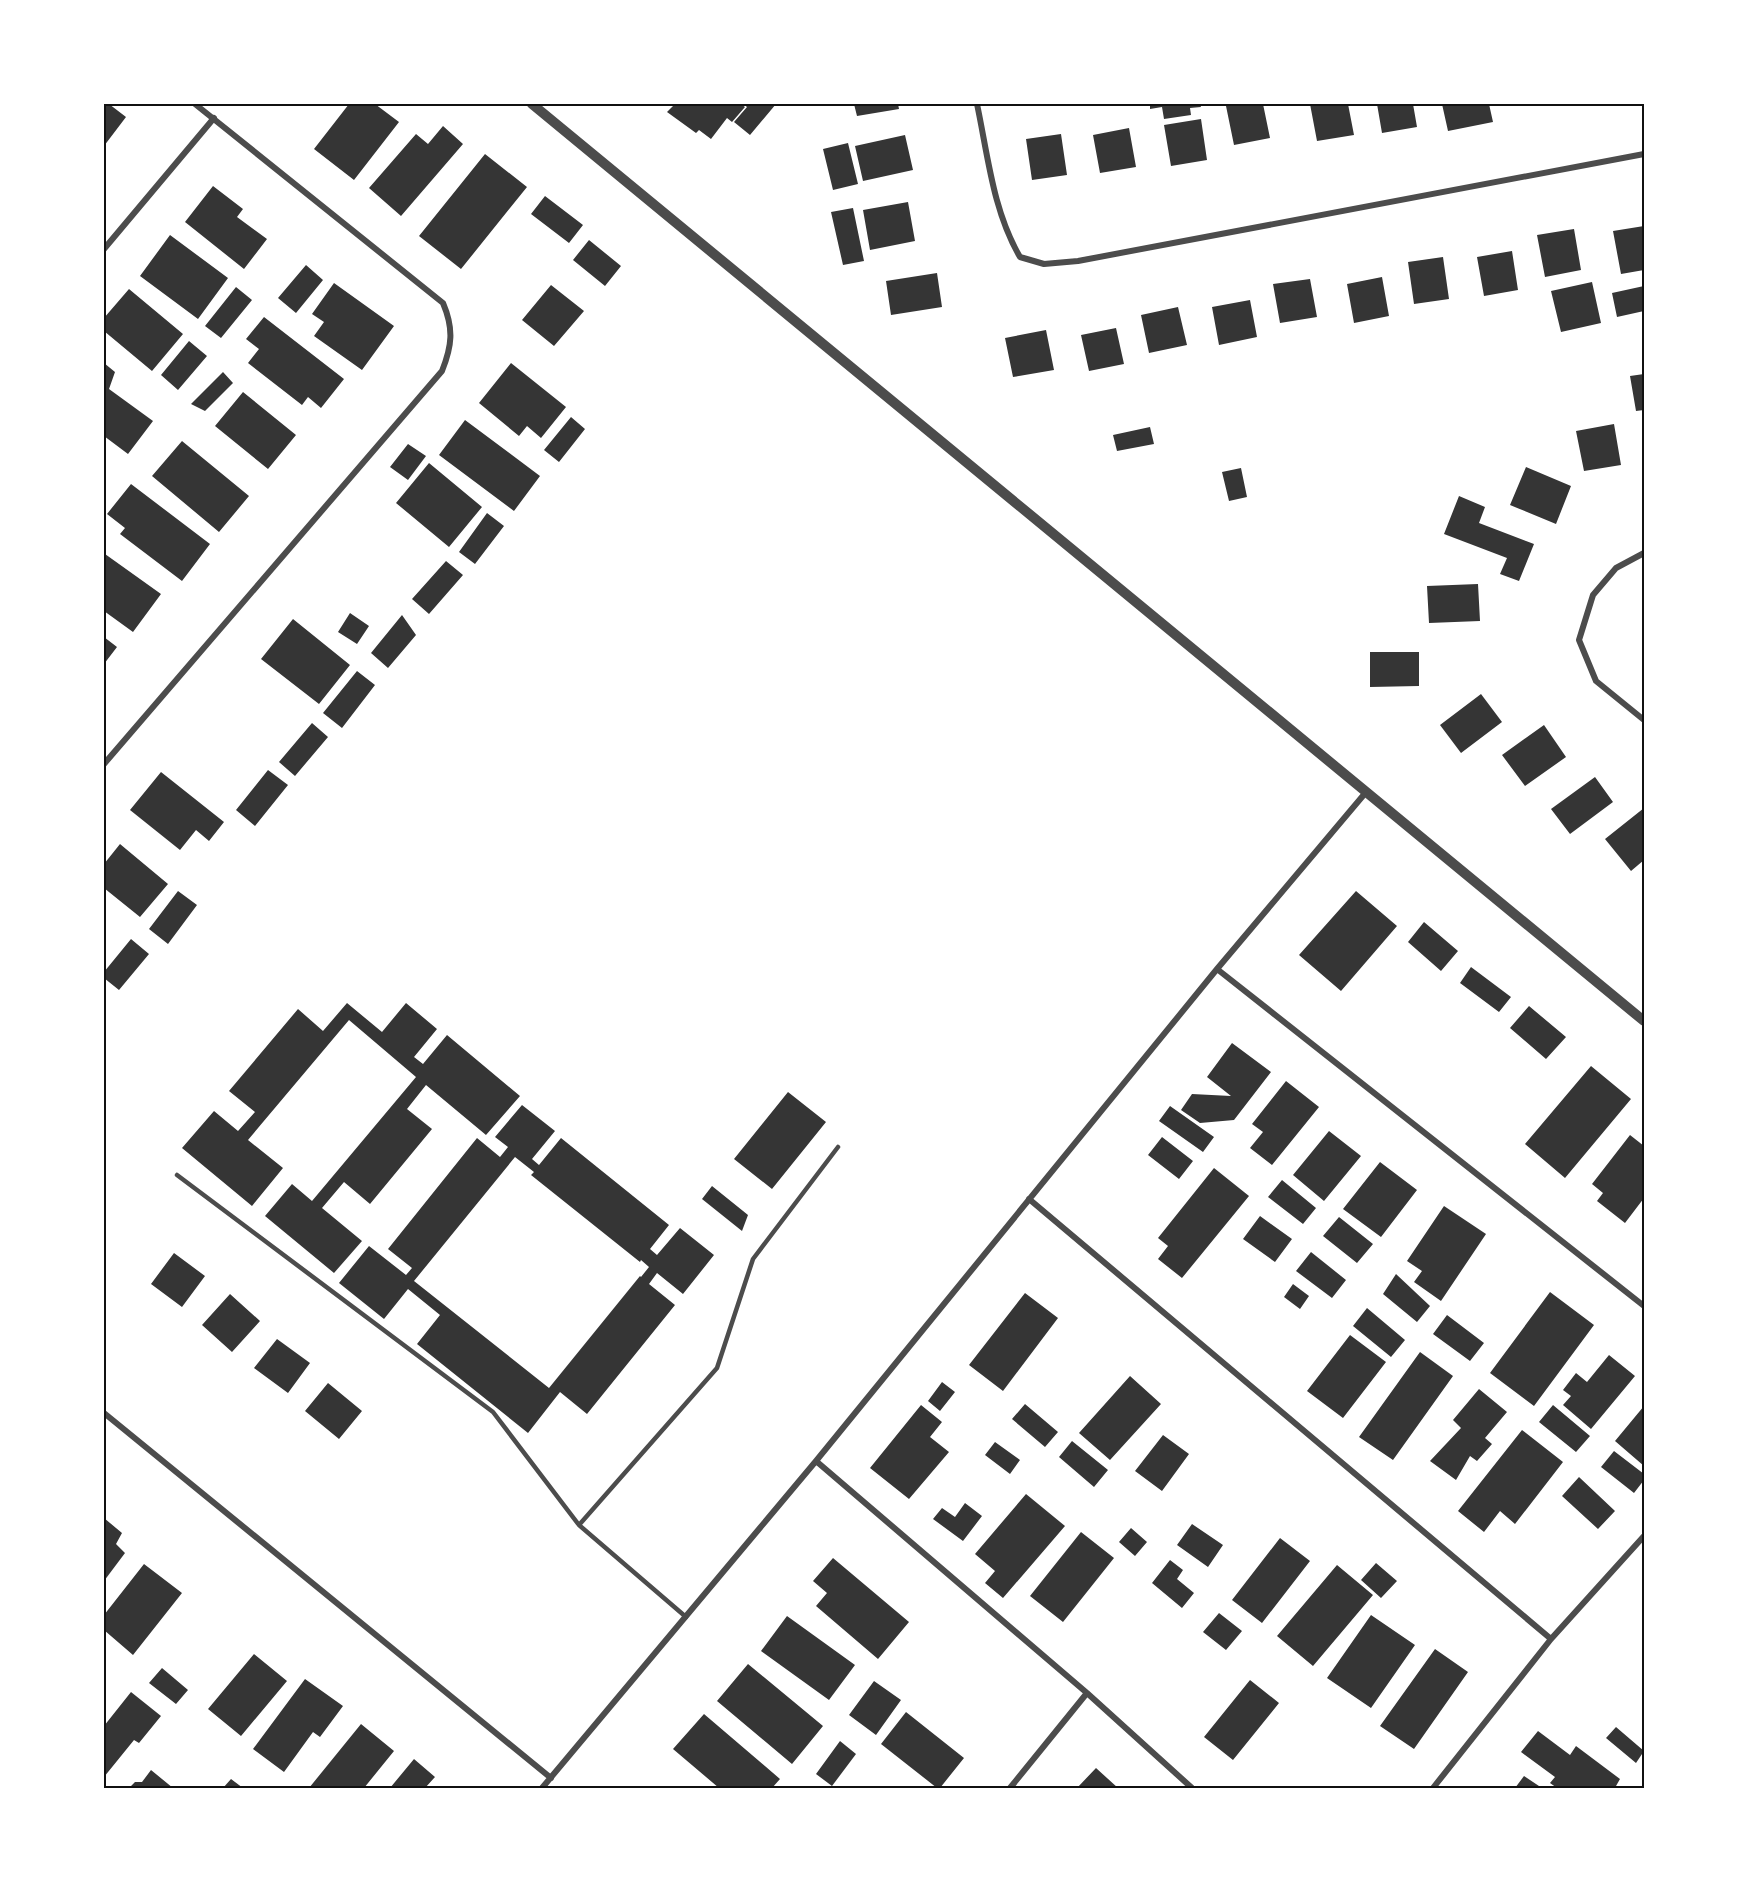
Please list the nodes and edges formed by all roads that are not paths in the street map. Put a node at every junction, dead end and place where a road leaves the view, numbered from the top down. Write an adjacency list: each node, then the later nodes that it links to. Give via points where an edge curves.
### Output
1 (195, 104): 4 (street)
2 (532, 104): 10 (street)
3 (977, 104): 5 (street, via 998,206 1009,239 1020,257 1044,264 1078,261)
4 (214, 118): 6 (street); 9 (street, via 443,303 450,318 450,352 442,371)
5 (1644, 154)
6 (104, 249)
7 (1644, 553): 8 (street, via 1616,568 1593,595 1579,640 1596,681)
8 (1644, 720)
9 (104, 764)
10 (1367, 791): 11 (street); 12 (street)
11 (1217, 969): 15 (street); 16 (street)
12 (1644, 1022)
13 (838, 1147): 19 (lane, via 753,1259 717,1368)
14 (177, 1175): 19 (lane, via 493,1412)
15 (1029, 1199): 18 (street); 22 (street)
16 (1644, 1306)
17 (104, 1413): 24 (street)
18 (816, 1461): 21 (street); 23 (street)
19 (579, 1525): 21 (lane)
20 (1644, 1536): 22 (street)
21 (686, 1617): 24 (street)
22 (1551, 1639): 28 (street)
23 (1087, 1693): 26 (street); 27 (street)
24 (551, 1778): 25 (street)
25 (542, 1788)
26 (1010, 1788)
27 (1192, 1788)
28 (1433, 1788)

